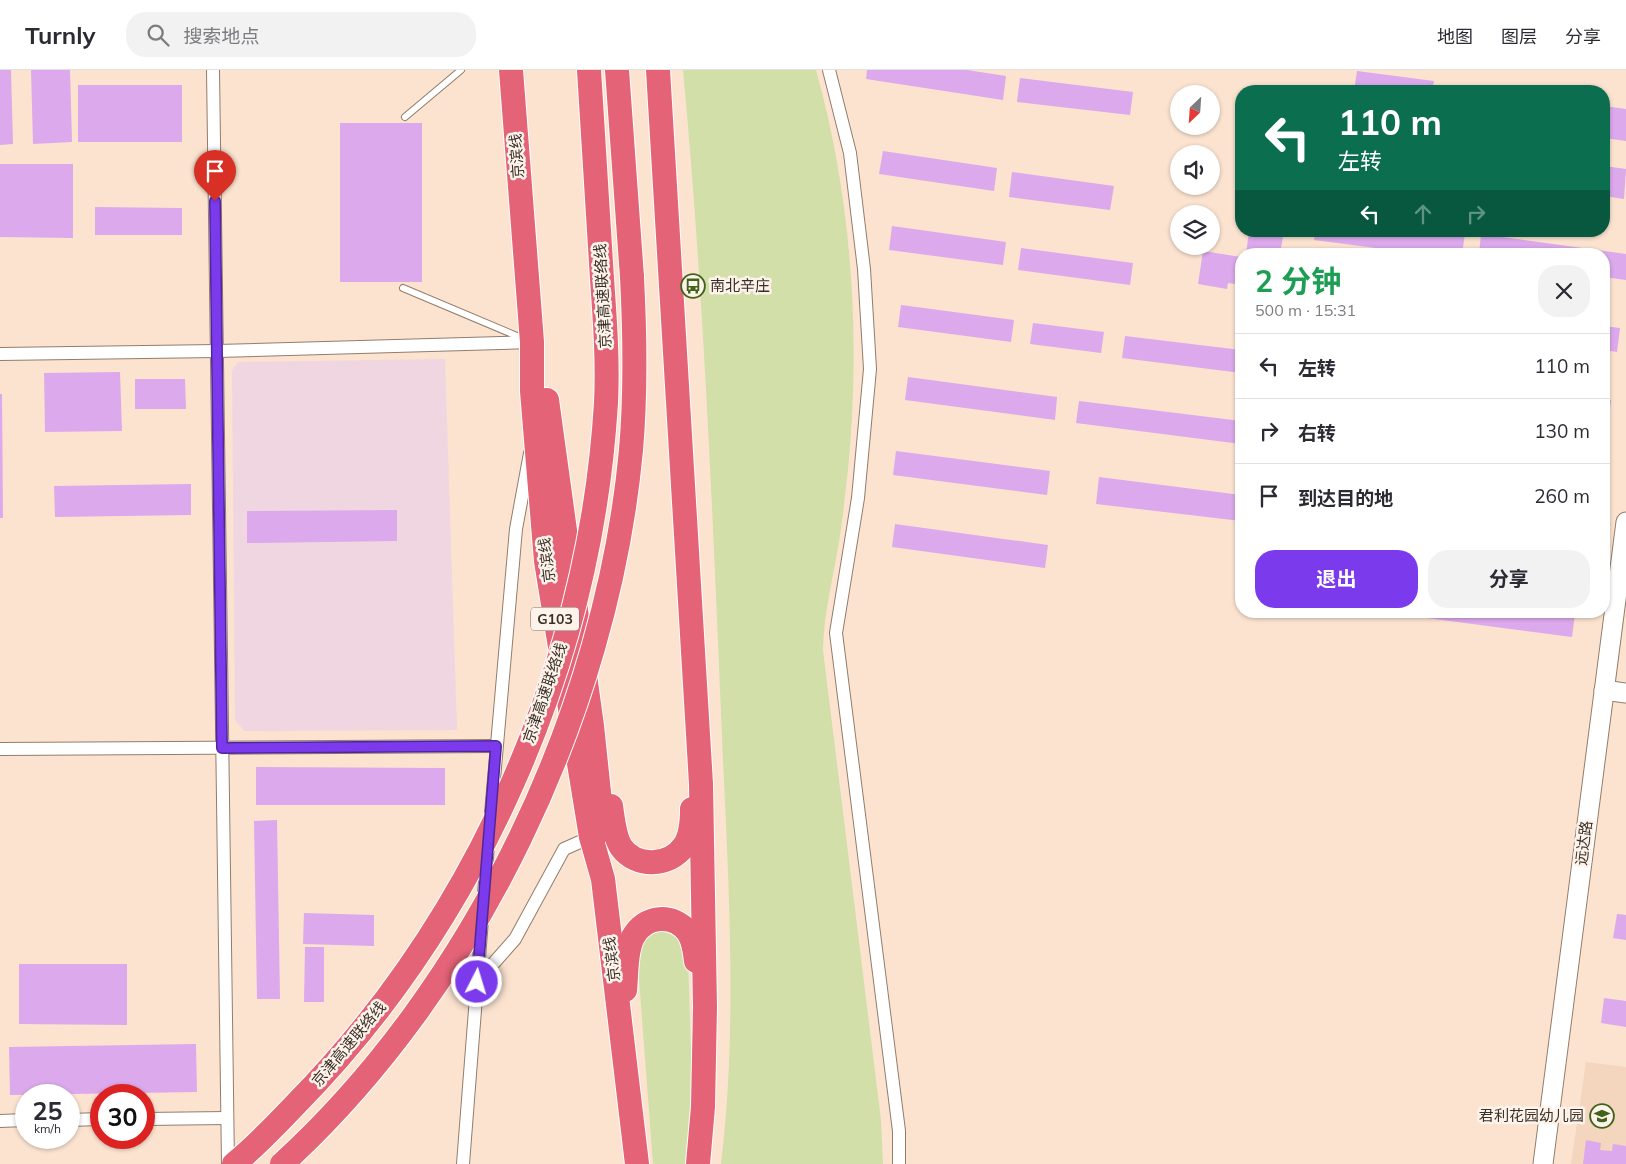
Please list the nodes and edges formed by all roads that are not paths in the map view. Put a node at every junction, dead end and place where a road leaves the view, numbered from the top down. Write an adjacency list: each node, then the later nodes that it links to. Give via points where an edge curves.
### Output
1 (213, 70): 11 (street)
2 (461, 70): 8 (lane)
3 (511, 70): 10 (highway, 京滨线 / G103)
4 (589, 70): 32 (highway, 京津高速联络线, bridge, via 607,360 606,402 589,537 553,675 522,760 472,867 417,958 325,1075)
5 (617, 70): 33 (highway, 京津高速联络线, bridge, via 632,277 635,390 631,451 620,526 603,611 578,698 507,864 470,930 436,983 377,1062)
6 (658, 70): 17 (highway)
7 (829, 70): 37 (street, via 850,153 864,269 870,369 858,498 836,633 898,1121)
8 (405, 117)
9 (403, 288): 10 (lane)
10 (532, 342): 11 (street); 13 (highway, 京滨线 / G103); 18 (highway, via 545,385)
11 (217, 351): 12 (street); 20 (street)
12 (0, 354)
13 (535, 426): 19 (street, via 516,529); 22 (highway, 京滨线 / G103, via 546,561)
14 (1626, 522): 15 (street, 远达路)
15 (1604, 690): 16 (street); 38 (street, 远达路)
16 (1626, 693)
17 (697, 711): 18 (highway, via 691,742 690,830 678,853 653,863 630,856 620,846); 26 (highway, via 704,877)
18 (592, 726): 23 (highway, via 604,840)
19 (496, 746): 20 (street); 24 (street)
20 (222, 748): 21 (street); 27 (street)
21 (0, 749)
22 (591, 837): 23 (highway, 京滨线 / G103); 24 (street, via 564,849 515,939)
23 (603, 880): 25 (highway, 京滨线 / G103)
24 (477, 982): 34 (street)
25 (623, 1043): 26 (highway, via 629,948 642,925 666,918 677,922 694,943 699,1035); 35 (highway, 京滨线 / G103)
26 (704, 1062): 36 (highway)
27 (227, 1118): 28 (street); 31 (street)
28 (155, 1119)
29 (15, 1120): 30 (street)
30 (0, 1121)
31 (228, 1164)
32 (234, 1164)
33 (282, 1164)
34 (463, 1164)
35 (636, 1164)
36 (698, 1164)
37 (899, 1164)
38 (1543, 1164)

